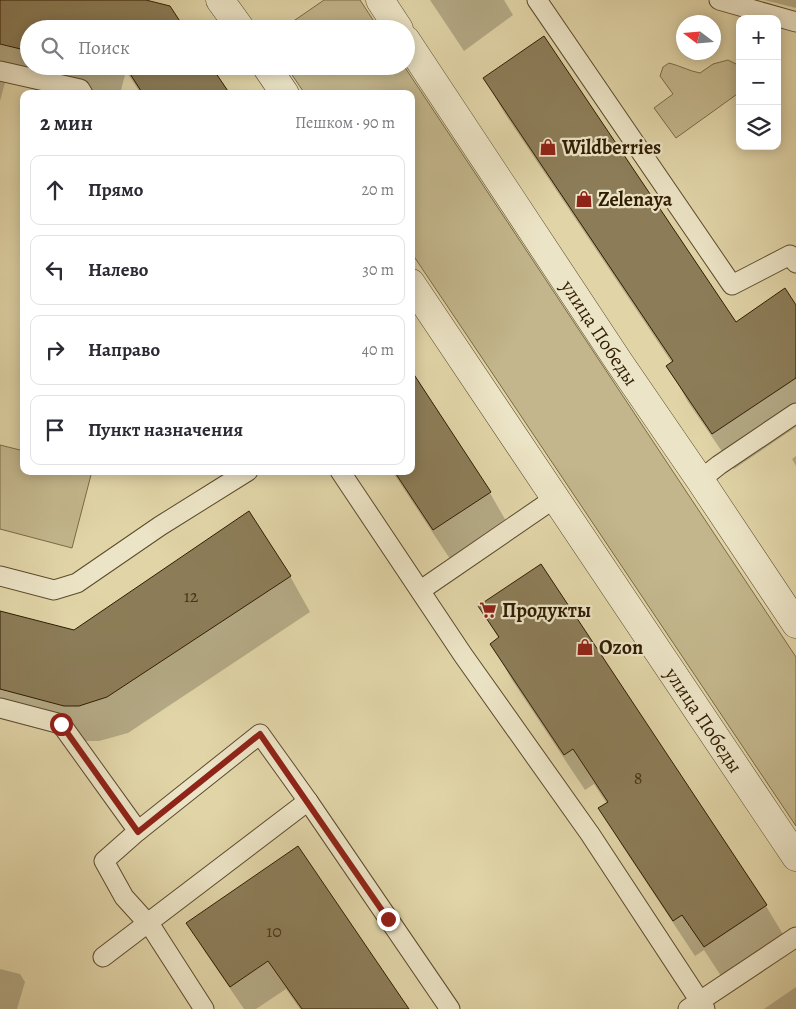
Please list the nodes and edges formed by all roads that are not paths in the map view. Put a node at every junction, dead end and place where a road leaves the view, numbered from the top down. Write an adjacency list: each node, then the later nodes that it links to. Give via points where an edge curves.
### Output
1 (220, 0): 5 (street)
2 (380, 0): 6 (street)
3 (537, 0): 13 (lane, via 732,285 790,255)
4 (719, 0): 7 (lane)
5 (234, 20)
6 (393, 20)
7 (796, 22)
8 (415, 54): 18 (street, улица Победы)
9 (0, 71): 11 (lane)
10 (272, 75): 12 (street)
11 (81, 90)
12 (281, 90)
13 (796, 264)
14 (415, 289): 19 (street, улица Победы)
15 (796, 413): 18 (lane)
16 (242, 475): 20 (lane, via 77,583 54,590)
17 (343, 475): 21 (lane)
18 (700, 480): 22 (street, улица Победы)
19 (555, 498): 21 (lane); 26 (street, улица Победы)
20 (0, 576)
21 (420, 590): 30 (lane, via 590,834)
22 (796, 624)
23 (0, 708): 25 (lane, via 61,724)
24 (308, 801): 25 (lane, via 260,734); 27 (lane); 32 (lane)
25 (138, 832): 27 (lane, via 104,862 124,897)
26 (796, 858)
27 (148, 924): 29 (lane); 31 (lane)
28 (796, 937): 30 (lane)
29 (103, 957)
30 (698, 1006)
31 (204, 1009)
32 (450, 1009)

